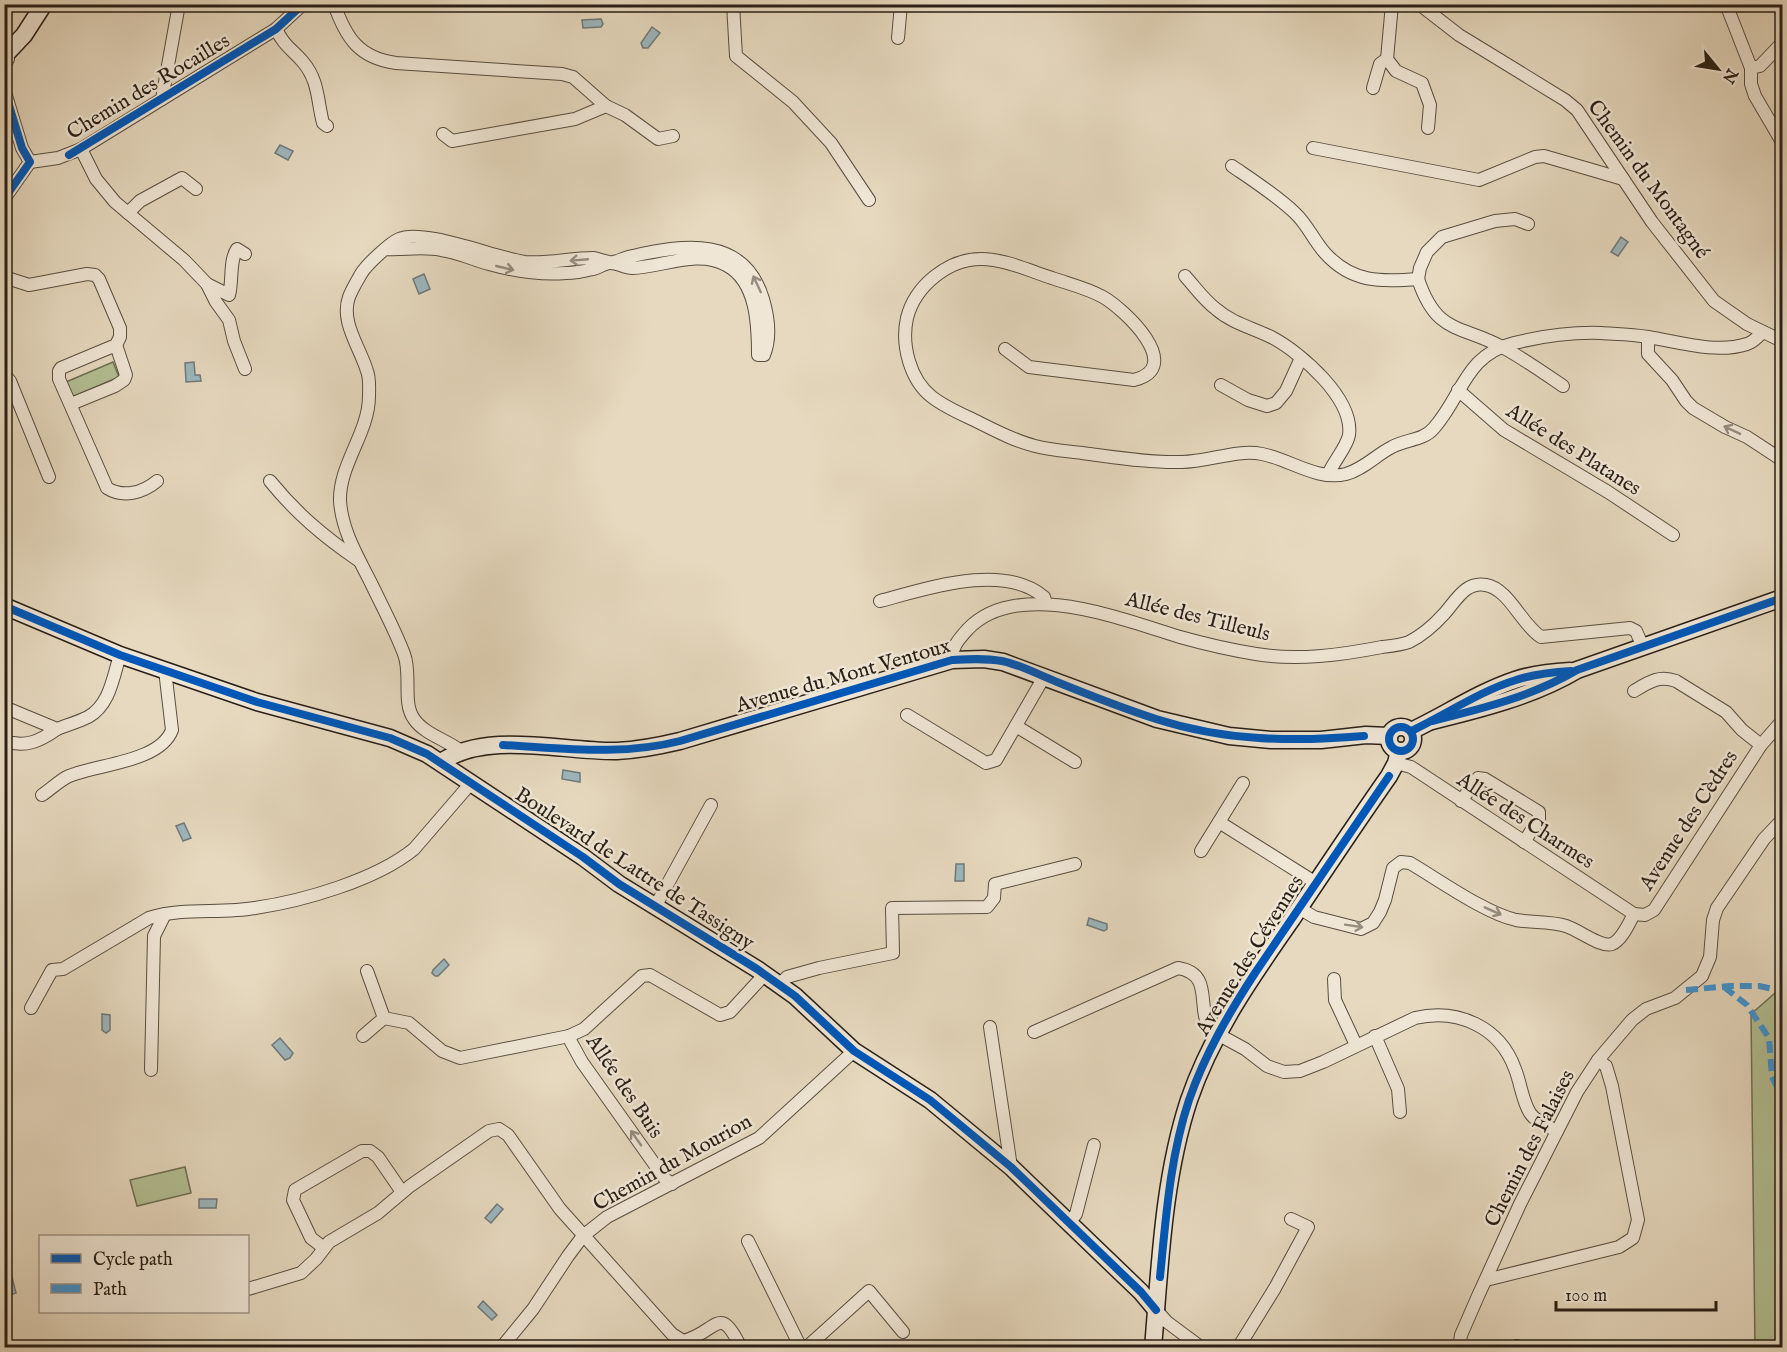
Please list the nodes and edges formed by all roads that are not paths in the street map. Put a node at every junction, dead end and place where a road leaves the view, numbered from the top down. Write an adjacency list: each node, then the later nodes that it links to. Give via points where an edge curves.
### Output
1 (44, 4): 13 (street)
2 (179, 4): 19 (street)
3 (303, 4): 10 (street, Chemin des Rocailles)
4 (334, 4): 20 (street, via 345,30 371,57 396,63 562,74 573,77)
5 (734, 4): 33 (street, via 736,56 793,102 831,143)
6 (901, 4): 11 (street)
7 (1392, 4): 15 (street)
8 (1419, 4): 30 (street, Chemin du Montagné, via 1459,35 1577,110)
9 (1726, 4): 16 (street)
10 (276, 29): 19 (street, Chemin des Rocailles); 21 (street, via 282,43 303,62 318,89 323,123)
11 (898, 38)
12 (1782, 43): 14 (street)
13 (5, 56)
14 (1776, 58): 16 (street)
15 (1387, 60): 17 (street, via 1380,64); 22 (street, via 1396,71 1422,83 1430,105)
16 (1751, 68): 25 (street, via 1755,96)
17 (1373, 88)
18 (4, 89): 28 (street)
19 (162, 99): 27 (street, Chemin des Rocailles)
20 (606, 106): 23 (street, via 575,118 452,141); 24 (street, via 658,139)
21 (327, 126)
22 (1428, 128)
23 (443, 134)
24 (673, 136)
25 (1782, 142)
26 (1312, 148): 30 (street, via 1479,180 1544,156)
27 (81, 149): 28 (street, Chemin des Rocailles, via 58,159); 34 (street, via 96,179)
28 (30, 162): 32 (street)
29 (1232, 166): 40 (street, via 1297,214 1324,253 1343,268 1367,280)
30 (1623, 179): 42 (street, Chemin du Montagné, via 1714,301)
31 (196, 189): 34 (street, via 182,178)
32 (4, 200)
33 (868, 200)
34 (128, 213): 41 (street)
35 (1528, 224): 40 (street, via 1515,219 1495,221 1442,237 1426,252)
36 (245, 254): 41 (street, via 237,249 232,255 229,295)
37 (609, 263): 37 (street, one-way to 37, via 629,268 652,267 695,258 728,265 741,277 755,310 758,355 764,355 768,337 762,295 749,269 730,255 705,248 685,248); 61 (street, via 567,273 537,273 417,247 387,249 366,265 348,298 347,319 368,372 370,399 344,474 340,499 344,524)
38 (1185, 276): 48 (street, via 1216,309 1242,326 1274,338)
39 (4, 277): 45 (street, via 29,285 95,275 120,328)
40 (1418, 279): 46 (street, via 1425,300 1443,321)
41 (207, 284): 49 (street, via 230,320)
42 (1763, 332): 43 (street, via 1747,344 1730,346); 44 (street, Chemin du Montagné)
43 (1648, 337): 46 (street, via 1575,332); 55 (street, one-way to 43, via 1693,408 1648,354)
44 (1782, 341)
45 (116, 345): 54 (street, via 125,370 124,380); 54 (street, via 58,371)
46 (1503, 347): 52 (street); 53 (street, via 1490,351 1473,367)
47 (1005, 349): 56 (street, via 1029,367 1134,380 1148,375 1153,364 1153,350 1139,329 1102,297 1078,287 1006,263 980,259 961,263 927,282 908,317 906,349 910,367 930,396 1012,439 1037,447 1164,462 1261,454)
48 (1301, 357): 51 (street, via 1276,404 1267,406 1248,400); 56 (street, via 1334,392 1348,419 1349,437)
49 (245, 369)
50 (4, 374): 57 (street)
51 (1221, 385)
52 (1563, 386)
53 (1458, 390): 56 (street, via 1429,433 1390,447 1354,471); 60 (street, Allée des Platanes, via 1503,430)
54 (71, 405): 58 (street, via 107,488 126,494 149,488)
55 (1782, 460)
56 (1328, 475)
57 (49, 477)
58 (157, 481)
59 (270, 481): 61 (street, via 328,540)
60 (1673, 535)
61 (358, 560): 81 (street, via 404,655 413,719)
62 (1782, 598): 66 (street)
63 (880, 601): 64 (street, Allée des Tilleuls, via 933,587 986,580 1030,589 1044,597)
64 (1046, 604): 66 (street, Allée des Tilleuls, via 1105,613 1183,638 1257,654 1323,656 1406,643 1426,632 1460,593 1479,584 1494,587 1541,637 1630,628 1636,631); 68 (street, Allée des Tilleuls, via 1007,608 982,618 956,644)
65 (4, 606): 67 (street, Boulevard de Lattre de Tassigny)
66 (1643, 647): 77 (street, via 1577,670 1558,682)
67 (120, 656): 69 (street, Boulevard de Lattre de Tassigny); 76 (street, via 100,708)
68 (952, 660): 70 (street, Avenue du Mont Ventoux, via 984,658); 81 (street, Avenue du Mont Ventoux, via 650,748 616,751 483,745)
69 (165, 670): 83 (street, Boulevard de Lattre de Tassigny, via 266,704 390,738); 87 (street, via 172,730 169,739 147,753 68,777)
70 (1044, 677): 75 (street); 78 (street, Avenue du Mont Ventoux, via 1157,719 1229,736 1272,740)
71 (1634, 691): 80 (street, via 1653,680 1676,681 1726,712)
72 (4, 707): 76 (street)
73 (907, 715): 75 (street, via 986,763 996,760)
74 (1782, 721): 80 (street, Avenue des Cèdres)
75 (1016, 726): 84 (street)
76 (57, 729): 79 (street, via 30,744)
77 (1411, 731): 78 (street, via 1396,727); 82 (street, via 1410,747)
78 (1389, 736): 82 (street)
79 (4, 741)
80 (1761, 745): 99 (street, Avenue des Cèdres, via 1654,910 1645,915)
81 (461, 751): 83 (street, Avenue du Mont Ventoux)
82 (1397, 757): 88 (street, Allée des Charmes); 95 (street, Avenue des Cévennes)
83 (441, 762): 85 (street, Boulevard de Lattre de Tassigny)
84 (1075, 762)
85 (471, 783): 96 (street, Boulevard de Lattre de Tassigny); 98 (street, via 414,849 361,879 255,908)
86 (1243, 783): 91 (street)
87 (42, 795)
88 (1461, 801): 92 (street, Allée des Charmes); 92 (street, via 1478,778 1539,812 1539,819)
89 (711, 805): 96 (street)
90 (1782, 820): 114 (street, Chemin des Falaises, via 1764,839 1717,908 1710,957 1702,976 1676,998 1646,1009 1632,1020)
91 (1219, 822): 93 (street); 95 (street)
92 (1524, 842): 99 (street, Allée des Charmes)
93 (1201, 851)
94 (1075, 864): 103 (street, via 995,884 994,898 987,907 892,908 893,953 819,968 787,977)
95 (1316, 883): 97 (street, Avenue des Cévennes)
96 (655, 907): 101 (street, Boulevard de Lattre de Tassigny)
97 (1299, 908): 99 (street, Avenue des Cèdres, one-way to 99, via 1314,917 1361,929 1373,923 1385,900 1393,868 1401,862 1410,863 1490,911 1515,920 1564,925 1602,945 1617,940); 108 (street, Avenue des Cévennes)
98 (165, 914): 104 (street, via 149,918 63,969 52,970); 115 (street, via 154,936)
99 (1634, 914)
100 (368, 971): 105 (street)
101 (765, 974): 103 (street, Boulevard de Lattre de Tassigny); 110 (street, via 730,1012 720,1015 650,975 642,976 584,1029)
102 (1334, 979): 112 (street, via 1335,1000)
103 (780, 984): 113 (street, Boulevard de Lattre de Tassigny)
104 (31, 1008)
105 (384, 1018): 109 (street); 110 (street, via 409,1023 442,1051 460,1058)
106 (990, 1027): 119 (street)
107 (1034, 1032): 108 (street, via 1178,968 1190,970 1199,978 1208,1027)
108 (1218, 1034): 112 (street, via 1267,1066 1284,1072 1300,1071); 129 (street, Avenue des Cévennes, via 1197,1079 1180,1132 1167,1200)
109 (363, 1036)
110 (569, 1036): 120 (street, Allée des Buis, one-way to 110, via 582,1062)
111 (1375, 1036): 112 (street); 116 (street, via 1398,1089); 117 (street, via 1429,1014 1457,1017 1482,1026 1509,1054 1531,1115)
112 (1356, 1045)
113 (854, 1051): 119 (street, Boulevard de Lattre de Tassigny, via 930,1100); 120 (street, Chemin du Mourion, via 759,1138)
114 (1598, 1060): 117 (street, Chemin des Falaises, via 1576,1092); 127 (street, via 1606,1066 1614,1097 1638,1220 1633,1238 1619,1246)
115 (151, 1070)
116 (1400, 1113)
117 (1557, 1131): 127 (street, Chemin des Falaises)
118 (1094, 1145): 123 (street, via 1076,1214)
119 (1011, 1167): 123 (street, Boulevard de Lattre de Tassigny)
120 (672, 1184): 124 (street, Chemin du Mourion, via 607,1217)
121 (402, 1192): 124 (street, via 489,1131 499,1129 508,1135); 126 (street, via 378,1213); 126 (street, via 370,1151 362,1151 295,1190 293,1200 311,1238)
122 (1291, 1220): 136 (street, via 1308,1227)
123 (1070, 1222): 129 (street, Boulevard de Lattre de Tassigny)
124 (583, 1236): 131 (street, Chemin du Mourion, via 533,1310); 132 (street, via 672,1334 682,1341 726,1323)
125 (748, 1241): 133 (street)
126 (324, 1248): 128 (street, via 301,1273)
127 (1486, 1280): 137 (street, Chemin des Falaises)
128 (249, 1289)
129 (1156, 1310): 134 (street, Avenue des Cévennes); 135 (street)
130 (903, 1332): 133 (street, via 869,1291)
131 (501, 1347)
132 (741, 1347)
133 (803, 1347)
134 (1153, 1347)
135 (1202, 1347)
136 (1238, 1347)
137 (1459, 1347)

